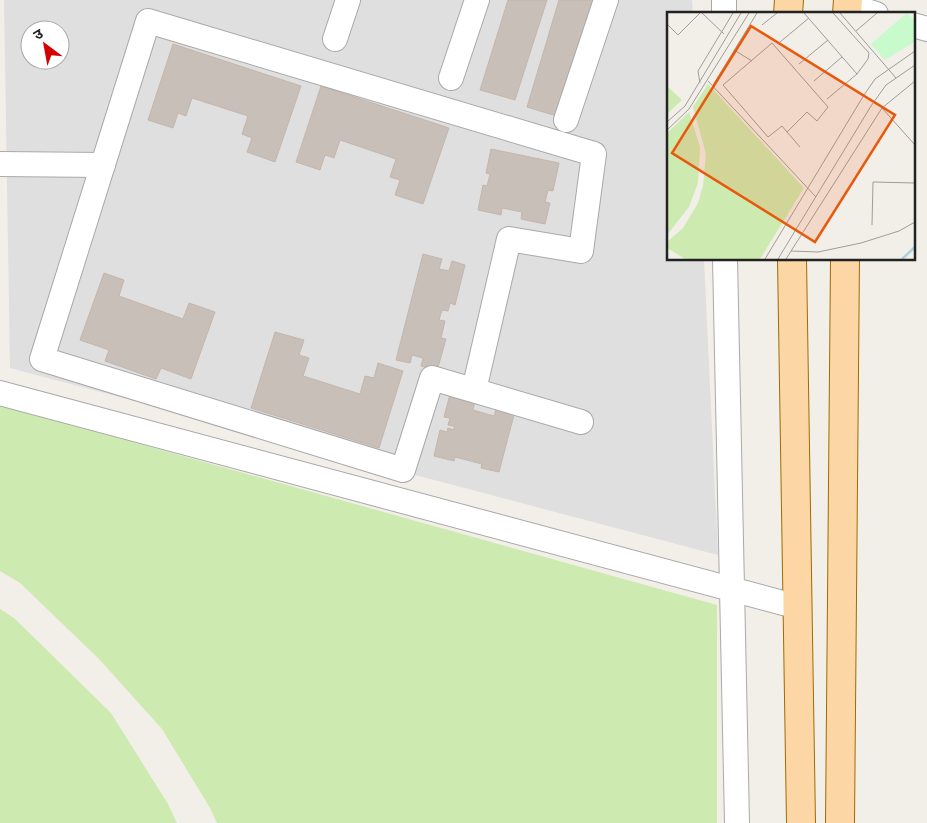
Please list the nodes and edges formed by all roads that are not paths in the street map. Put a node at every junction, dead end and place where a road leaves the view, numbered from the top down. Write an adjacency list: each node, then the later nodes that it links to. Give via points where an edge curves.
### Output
1 (348, 0): 8 (street)
2 (477, 0): 9 (street)
3 (606, 0): 10 (street)
4 (847, 6): 5 (street)
5 (869, 12)
6 (914, 24): 7 (street)
7 (927, 28)
8 (335, 39)
9 (451, 78)
10 (566, 120)
11 (0, 164): 12 (street)
12 (103, 165): 16 (street, via 42,359 403,470 432,378); 16 (street, via 148,21 594,154 581,251 509,239)
13 (725, 260): 19 (street)
14 (792, 260): 20 (main road)
15 (845, 260): 23 (main road)
16 (474, 390): 18 (street)
17 (0, 393): 19 (street)
18 (581, 422)
19 (732, 589): 20 (street); 21 (street)
20 (798, 607): 22 (main road)
21 (737, 823)
22 (801, 823)
23 (840, 823)

